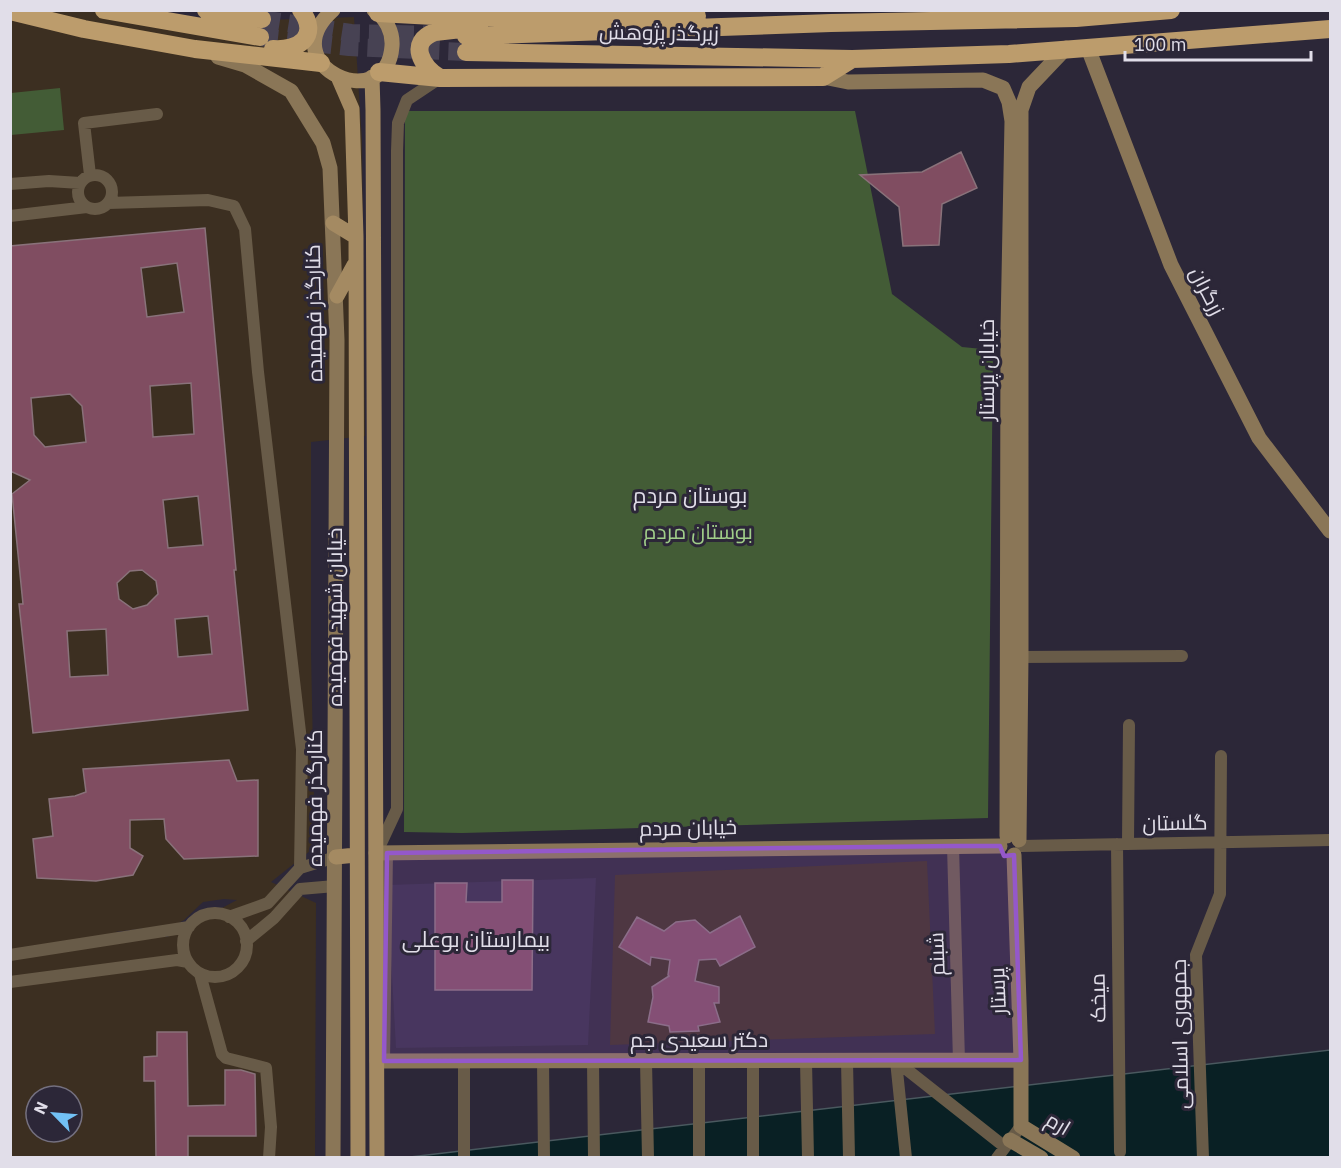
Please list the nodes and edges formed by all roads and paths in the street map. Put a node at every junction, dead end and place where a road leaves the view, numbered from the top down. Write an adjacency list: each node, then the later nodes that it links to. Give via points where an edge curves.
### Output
1 (104, 10): 2 (highway, via 261,28)
2 (206, 10)
3 (301, 10): 18 (highway, via 307,32 297,47 286,50 243,45)
4 (333, 10): 20 (main road, via 324,18 317,34)
5 (1171, 10): 11 (highway)
6 (10, 11): 17 (highway)
7 (376, 11): 8 (highway); 21 (main road, via 386,22 392,45 390,57)
8 (446, 14): 12 (highway)
9 (570, 14): 10 (highway); 12 (highway)
10 (626, 14): 13 (highway, via 736,15)
11 (1077, 14): 13 (highway)
12 (546, 17): 23 (highway, via 429,34 419,47 420,56)
13 (831, 23): 19 (highway, زیرگذر پژوهش, via 466,44)
14 (1330, 29): 16 (highway, زیرگذر پژوهش)
15 (1066, 48): 16 (highway, زیرگذر پژوهش); 19 (highway, زیرگذر پژوهش, via 1009,54); 37 (street, خیابان پرستار, via 1029,87 1022,110)
16 (1088, 48): 35 (street, زرگران, via 1176,275 1259,438)
17 (195, 49): 18 (highway); 31 (street, کنارگذر فهمیده, via 245,65 291,91 323,143 330,168)
18 (228, 52): 20 (highway)
19 (852, 59): 22 (highway)
20 (321, 63): 24 (main road)
21 (375, 75): 23 (highway); 24 (main road, via 361,81); 45 (main road, خیابان شهید فهمیده)
22 (823, 77): 23 (highway); 43 (street, خیابان پرستار, via 848,82 983,80 1003,88 1009,102)
23 (440, 78): 45 (street, via 407,100 398,123 397,809)
24 (339, 79): 32 (main road, خیابان شهید فهمیده, via 352,109)
25 (157, 114): 26 (street, via 84,123)
26 (85, 179): 27 (street); 28 (street, via 101,176 110,182 113,193); 29 (street, via 78,194)
27 (10, 184)
28 (108, 203): 29 (street, via 98,209); 48 (street, via 208,200 234,206 245,229 302,750)
29 (87, 207): 30 (street)
30 (10, 216)
31 (333, 223): 32 (main road); 34 (street, کنارگذر فهمیده)
32 (356, 237): 33 (main road, خیابان شهید فهمیده)
33 (356, 262): 34 (main road); 46 (main road, خیابان شهید فهمیده)
34 (336, 296): 47 (street, کنارگذر فهمیده)
35 (1330, 531)
36 (1182, 656): 37 (street)
37 (1021, 657): 43 (street, خیابان پرستار)
38 (1129, 725): 42 (street, میخک)
39 (1221, 756): 41 (street, جمهوری اسلامی)
40 (1330, 840): 41 (street, گلستان)
41 (1220, 842): 42 (street, گلستان); 88 (street, جمهوری اسلامی, via 1220,894 1196,955)
42 (1123, 843): 43 (street, گلستان); 71 (street, میخک)
43 (1012, 845): 44 (street, خیابان مردم); 57 (street, پرستار)
44 (953, 846): 45 (street, خیابان مردم); 68 (street, شبنم)
45 (382, 853): 58 (main road, خیابان شهید فهمیده)
46 (356, 855): 47 (main road); 74 (main road, خیابان شهید فهمیده)
47 (336, 857): 48 (street); 49 (street, کنارگذر فهمیده)
48 (300, 868): 50 (street, via 268,903)
49 (335, 886): 52 (street, via 300,889); 73 (street, کنارگذر فهمیده)
50 (229, 917): 51 (street, via 203,916); 52 (street, via 244,931)
51 (189, 927): 53 (street); 54 (street, via 183,944)
52 (246, 941): 55 (street, via 243,960 237,968 219,977)
53 (10, 955)
54 (188, 962): 55 (street); 56 (street, via 177,960)
55 (200, 974): 72 (street, via 222,1054 226,1059 266,1068 271,1127)
56 (10, 982)
57 (1021, 1060): 68 (street, دکتر سعیدی جم); 69 (street, پرستار)
58 (381, 1061): 59 (street, دکتر سعیدی جم); 75 (main road, خیابان شهید فهمیده)
59 (464, 1061): 60 (street, دکتر سعیدی جم); 76 (street)
60 (543, 1061): 61 (street, دکتر سعیدی جم); 77 (street)
61 (593, 1061): 62 (street, دکتر سعیدی جم); 78 (street)
62 (646, 1061): 63 (street, دکتر سعیدی جم); 79 (street)
63 (699, 1061): 64 (street, دکتر سعیدی جم); 80 (street)
64 (753, 1061): 65 (street, دکتر سعیدی جم); 81 (street)
65 (806, 1061): 66 (street, دکتر سعیدی جم); 82 (street)
66 (847, 1061): 67 (street, دکتر سعیدی جم); 83 (street)
67 (896, 1061): 68 (street, دکتر سعیدی جم); 70 (street); 84 (street)
68 (959, 1061)
69 (1021, 1126): 70 (street); 87 (street, ارم)
70 (1008, 1143): 85 (street); 86 (street, ارم)
71 (1120, 1152)
72 (269, 1158)
73 (333, 1158)
74 (358, 1158)
75 (377, 1158)
76 (464, 1158)
77 (544, 1158)
78 (594, 1158)
79 (648, 1158)
80 (699, 1158)
81 (753, 1158)
82 (808, 1158)
83 (849, 1158)
84 (906, 1158)
85 (997, 1158)
86 (1041, 1158)
87 (1073, 1158)
88 (1203, 1158)

